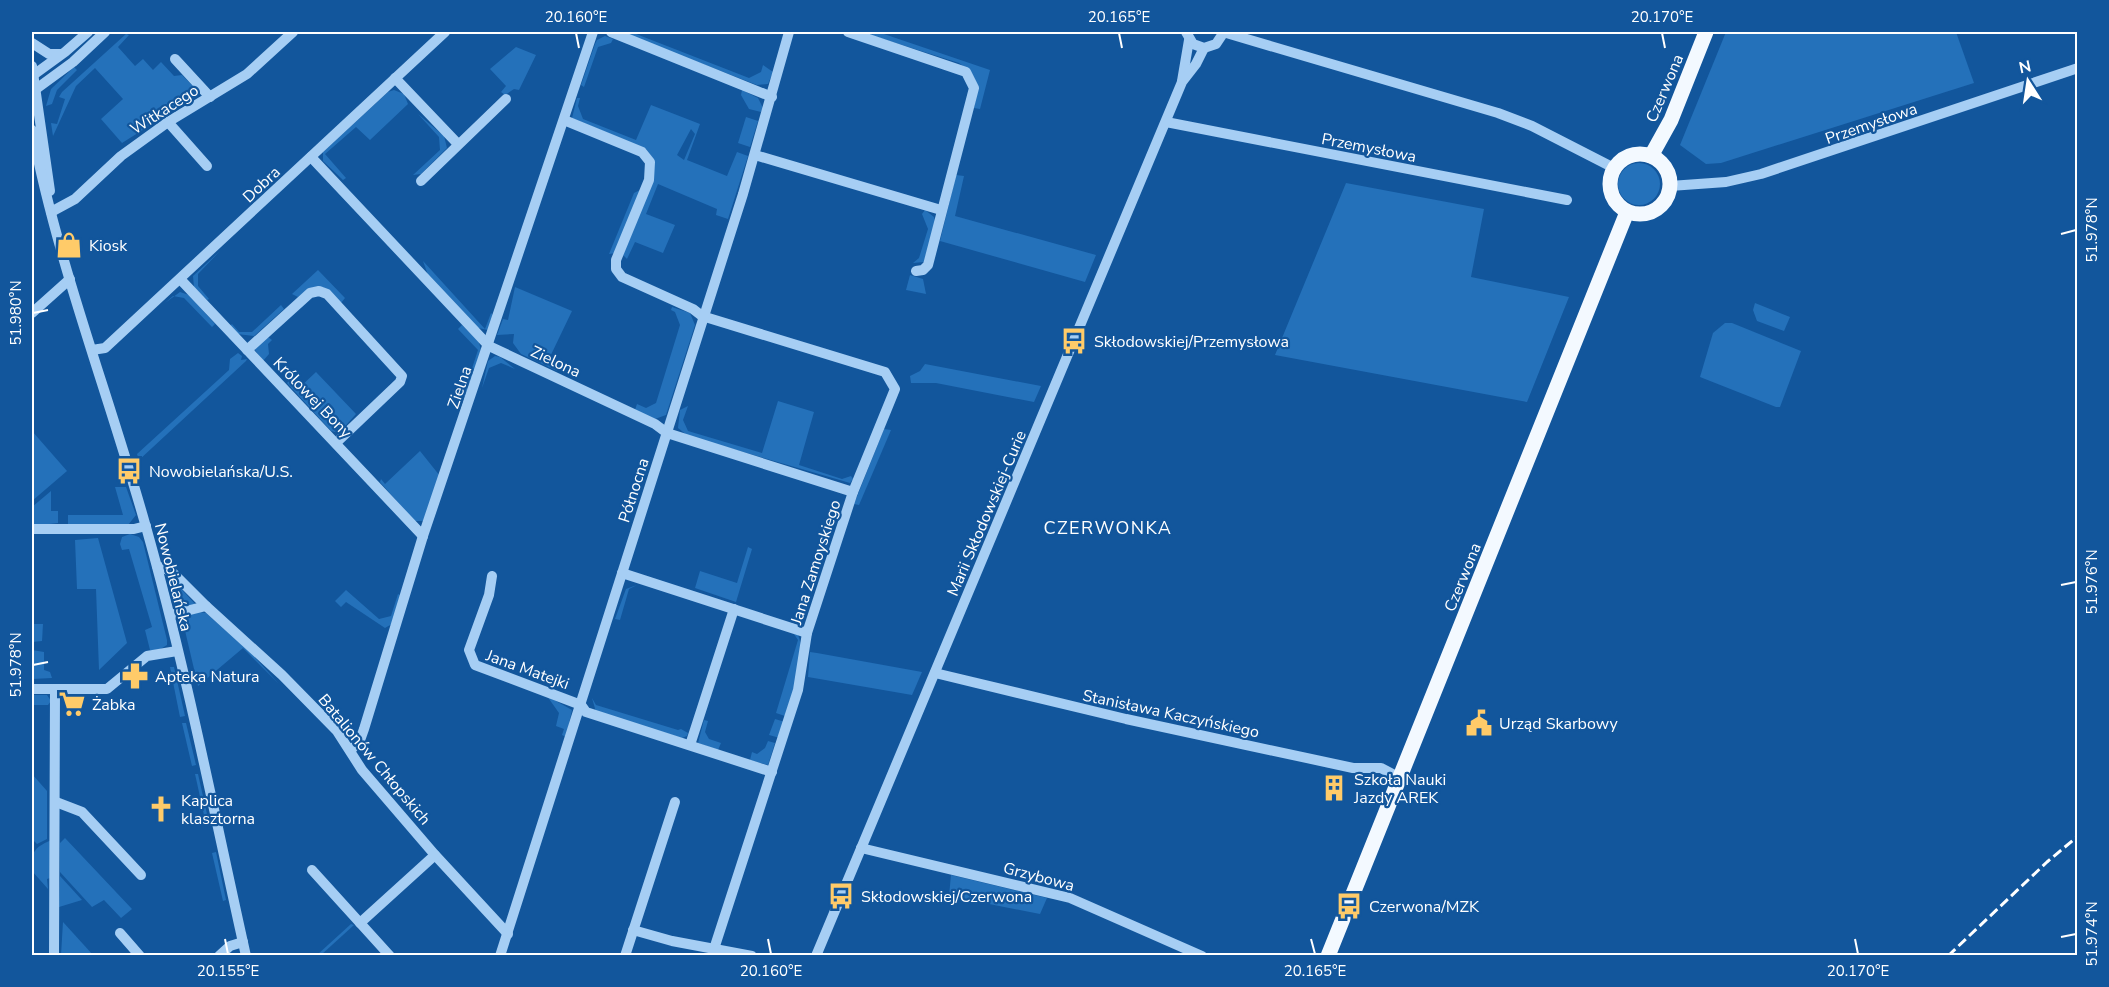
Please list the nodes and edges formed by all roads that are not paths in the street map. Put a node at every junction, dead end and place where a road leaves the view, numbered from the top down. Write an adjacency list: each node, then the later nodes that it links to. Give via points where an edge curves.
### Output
1 (87, 32): 14 (street)
2 (105, 32): 20 (street, via 74,62)
3 (293, 32): 21 (street, Witkacego, via 247,74)
4 (445, 32): 18 (street, Dobra)
5 (593, 32): 24 (street, Zielna)
6 (611, 32): 22 (street)
7 (789, 32): 22 (street, Północna)
8 (848, 32): 37 (street, via 966,72 972,79 974,87)
9 (1224, 32): 13 (street, Marii Skłodowskiej-Curie, via 1216,44); 33 (street, via 1498,113)
10 (1706, 32): 30 (main road, Czerwona, via 1671,120)
11 (1186, 35): 13 (street); 19 (street, Marii Skłodowskiej-Curie)
12 (32, 43): 14 (street, via 49,54)
13 (1204, 48): 19 (street, Marii Skłodowskiej-Curie)
14 (62, 54): 17 (street)
15 (175, 59): 21 (street)
16 (2078, 68): 35 (street, Przemysłowa, via 1761,174 1726,182)
17 (32, 72): 20 (street, Nowobielańska)
18 (395, 78): 28 (street); 31 (street, Dobra)
19 (1182, 82): 26 (street, Marii Skłodowskiej-Curie)
20 (33, 91): 38 (street, Nowobielańska)
21 (210, 97): 25 (street, Witkacego)
22 (772, 97): 29 (street, Północna)
23 (506, 99): 28 (street)
24 (564, 120): 44 (street, via 642,152 650,162 649,180 616,260 617,271 628,282); 45 (street, Zielna)
25 (168, 122): 32 (street); 38 (street, Witkacego, via 121,156 75,199)
26 (1166, 122): 36 (street, Przemysłowa); 62 (street, Marii Skłodowskiej-Curie)
27 (32, 133): 38 (street, Nowobielańska)
28 (457, 143): 34 (street)
29 (755, 155): 37 (street); 44 (street, Północna)
30 (1651, 156): 33 (main road, via 1629,156); 35 (main road, via 1664,166)
31 (311, 157): 42 (street, Dobra); 45 (street, Zielona)
32 (207, 166)
33 (1614, 168): 39 (main road, via 1610,177 1612,196)
34 (421, 181)
35 (1670, 186): 39 (main road, via 1662,204 1654,210)
36 (1567, 200)
37 (942, 210): 40 (street, via 928,265)
38 (51, 212): 41 (street, Nowobielańska)
39 (1627, 212): 69 (main road, Czerwona)
40 (916, 271)
41 (70, 279): 43 (street); 46 (street, Nowobielańska)
42 (181, 280): 46 (street, Dobra, via 105,348); 47 (street, Królowej Bony)
43 (32, 313)
44 (702, 316): 48 (street, Północna); 50 (street, Jana Zamoyskiego, via 885,372 892,379 895,389)
45 (489, 346): 48 (street, Zielona); 53 (street, Zielna)
46 (92, 350): 51 (street, Nowobielańska)
47 (247, 350): 49 (street, Królowej Bony); 49 (street, via 310,292 327,294 402,376)
48 (667, 433): 50 (street, Zielona); 55 (street, Północna)
49 (336, 443): 53 (street, Królowej Bony)
50 (853, 492): 60 (street, Jana Zamoyskiego)
51 (146, 526): 52 (street); 54 (street, Nowobielańska)
52 (32, 529)
53 (423, 536): 67 (street, Zielna, via 364,729)
54 (157, 566): 57 (street, Batalionów Chłopskich, via 171,571); 59 (street, Nowobielańska)
55 (622, 573): 58 (street); 65 (street, Północna)
56 (492, 576): 65 (street, Jana Matejki, via 470,648 473,664)
57 (206, 606): 59 (street); 67 (street, Batalionów Chłopskich, via 282,675 337,731)
58 (734, 609): 60 (street); 66 (street)
59 (170, 615): 61 (street, Nowobielańska)
60 (807, 633): 68 (street, Jana Zamoyskiego, via 798,690)
61 (177, 651): 64 (street, via 147,656 107,689); 80 (street, Nowobielańska)
62 (935, 673): 69 (street, Stanisława Kaczyńskiego, via 1353,768 1381,768); 72 (street, Marii Skłodowskiej-Curie)
63 (32, 689): 64 (street)
64 (54, 689): 71 (street)
65 (581, 705): 66 (street, Jana Matejki, via 586,712); 79 (street, Północna)
66 (690, 745): 68 (street, Jana Matejki)
67 (350, 750): 73 (street, Batalionów Chłopskich, via 362,770)
68 (772, 772): 81 (street, Jana Zamoyskiego)
69 (1400, 778): 92 (main road, Czerwona)
70 (675, 801): 77 (street)
71 (56, 802): 75 (street, via 82,812); 82 (street)
72 (861, 848): 90 (street, Marii Skłodowskiej-Curie); 91 (street, Grzybowa, via 1070,898)
73 (435, 855): 76 (street); 79 (street, Batalionów Chłopskich)
74 (312, 870): 76 (street)
75 (141, 875)
76 (360, 923): 86 (street)
77 (633, 930): 81 (street); 88 (street)
78 (120, 933): 83 (street)
79 (508, 934): 87 (street, Północna)
80 (243, 942): 84 (street, via 230,946); 85 (street, Nowobielańska)
81 (714, 950): 89 (street)
82 (54, 956)
83 (140, 956)
84 (219, 956)
85 (246, 956)
86 (390, 956)
87 (500, 956)
88 (625, 956)
89 (752, 956)
90 (816, 956)
91 (1202, 956)
92 (1328, 956)

